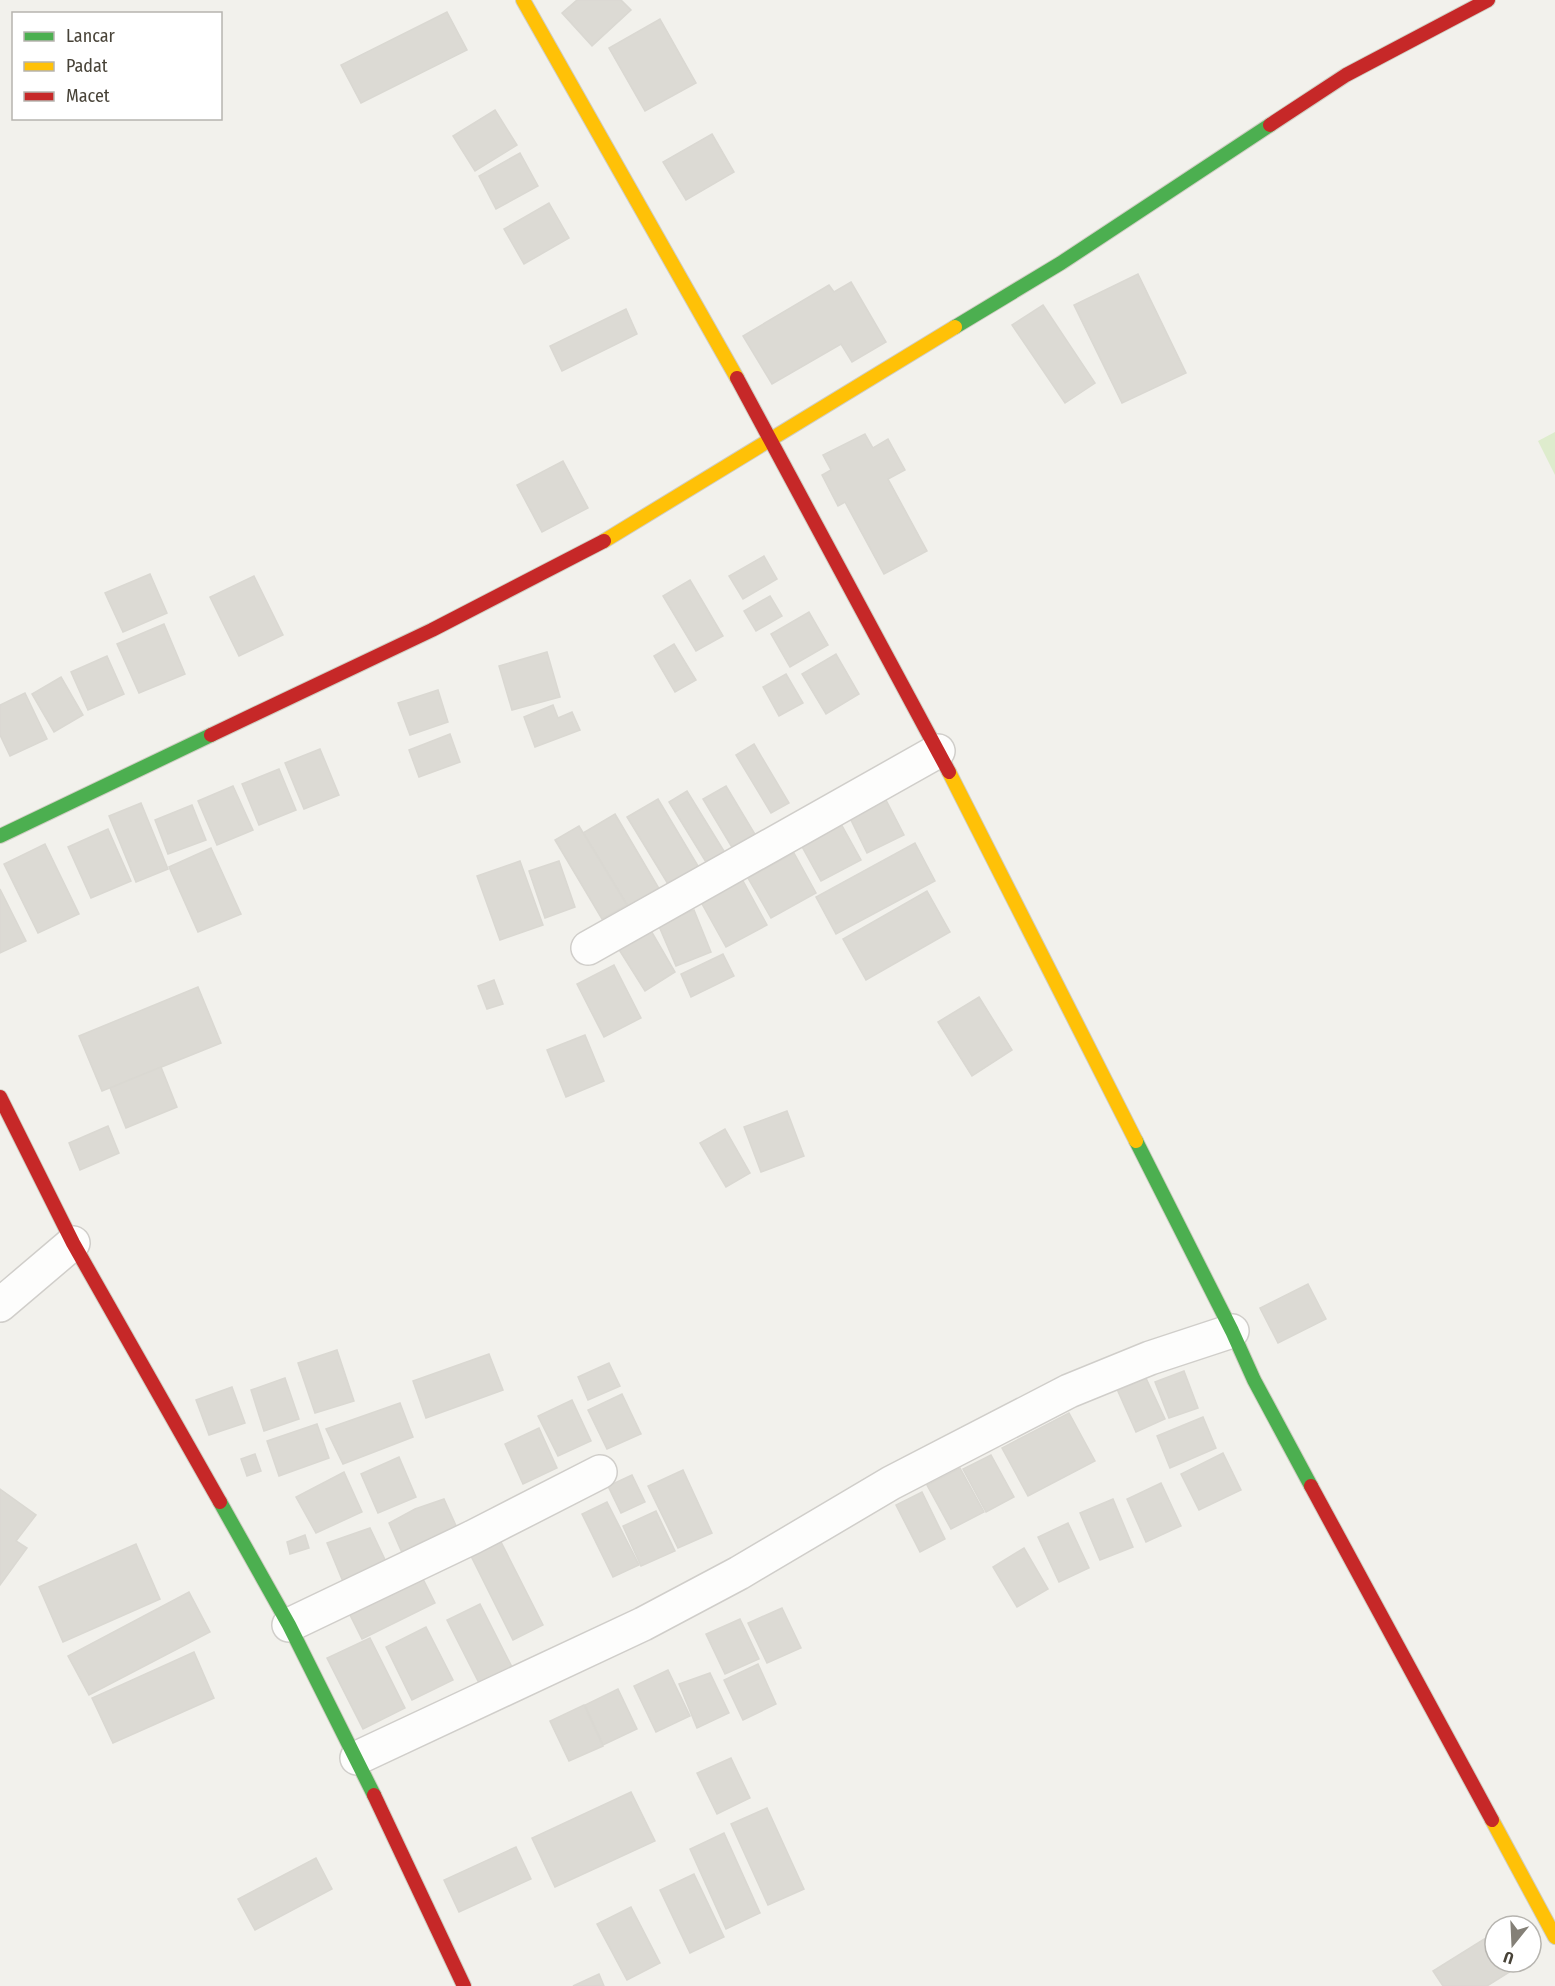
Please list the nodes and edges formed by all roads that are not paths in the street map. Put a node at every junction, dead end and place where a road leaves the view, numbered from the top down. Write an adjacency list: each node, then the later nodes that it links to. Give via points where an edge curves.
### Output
1 (523, 0): 3 (street)
2 (1488, 0): 3 (street, via 1346,75 1061,263)
3 (771, 440): 4 (street); 5 (street, via 597,545 442,625)
4 (938, 751): 6 (street); 10 (street)
5 (0, 836)
6 (588, 948)
7 (0, 1097): 8 (street)
8 (74, 1243): 9 (street); 12 (street)
9 (0, 1305)
10 (1232, 1331): 13 (street, via 1069,1391 891,1483 643,1624); 14 (street, via 1254,1380)
11 (600, 1472): 12 (street)
12 (290, 1625): 13 (street)
13 (357, 1758): 15 (street)
14 (1555, 1936)
15 (464, 1986)

